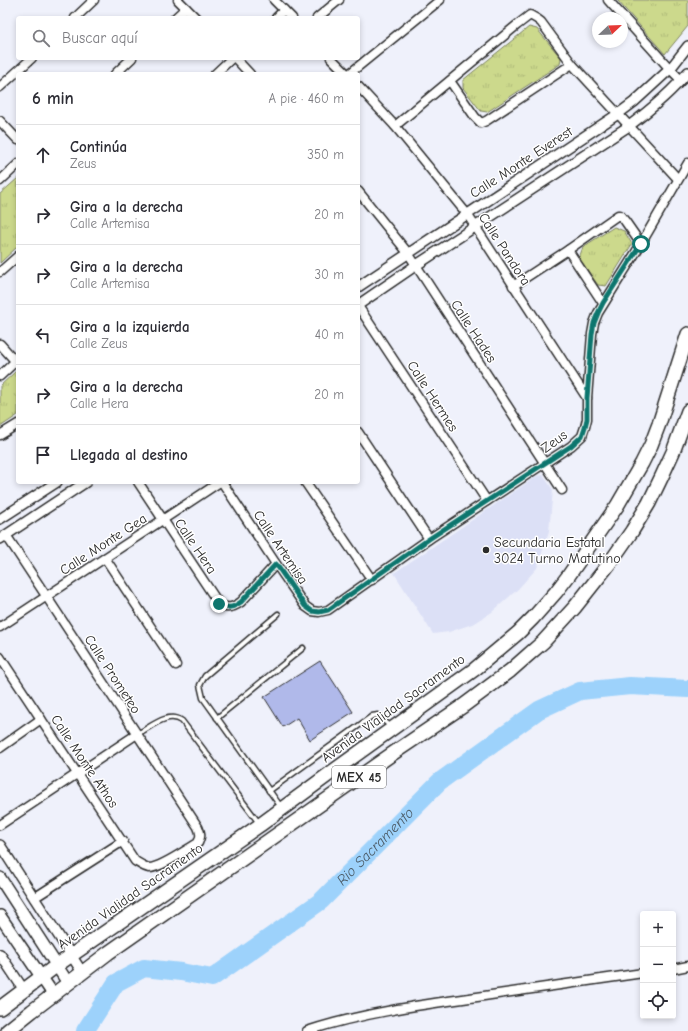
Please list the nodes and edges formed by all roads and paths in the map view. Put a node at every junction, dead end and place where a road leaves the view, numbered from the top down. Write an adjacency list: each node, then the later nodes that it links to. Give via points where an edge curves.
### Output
1 (94, 0): 9 (street)
2 (178, 0): 7 (street)
3 (274, 0): 8 (street)
4 (339, 0): 14 (street)
5 (440, 0): 28 (street)
6 (608, 0): 22 (street)
7 (186, 8): 10 (street); 11 (street)
8 (284, 10): 12 (street); 13 (street)
9 (77, 16)
10 (178, 16)
11 (194, 16)
12 (278, 16)
13 (290, 16)
14 (319, 16)
15 (688, 46): 22 (street, Calle Monte Everest)
16 (30, 60): 23 (street)
17 (130, 60): 24 (street)
18 (232, 60): 25 (street)
19 (236, 60): 26 (street)
20 (333, 60): 27 (street)
21 (572, 64): 32 (street, via 481,123); 32 (street, via 541,22 530,15); 35 (street)
22 (670, 69): 31 (street); 35 (street, Calle Monte Everest)
23 (17, 72)
24 (117, 72)
25 (217, 72)
26 (248, 72)
27 (346, 72)
28 (350, 72)
29 (688, 72): 31 (street, Calle Monte Everest)
30 (16, 73): 33 (street)
31 (681, 80): 38 (street, Calle Monte Everest)
32 (450, 82): 37 (street)
33 (0, 88)
34 (360, 88): 37 (street, Calle Pandora)
35 (618, 114): 38 (street); 45 (street, Calle Monte Everest)
36 (0, 121): 39 (street)
37 (395, 126): 45 (street, Calle Pandora)
38 (629, 126): 42 (street); 46 (street, Calle Monte Everest)
39 (16, 138)
40 (688, 163): 42 (street, Zeus)
41 (16, 166): 43 (street)
42 (678, 179): 47 (street, Zeus)
43 (0, 181)
44 (360, 195): 49 (street, Calle Hades)
45 (467, 214): 46 (street, Calle Pandora); 49 (street, Calle Monte Everest)
46 (475, 227): 51 (street, Calle Monte Everest); 54 (street, Calle Pandora)
47 (641, 244): 48 (street, via 619,214); 55 (street, Zeus)
48 (568, 250): 54 (street); 55 (street)
49 (408, 253): 51 (street, Calle Hades); 53 (street, Calle Monte Everest)
50 (16, 258): 52 (street)
51 (416, 266): 56 (street, Calle Monte Everest); 68 (street, Calle Hades)
52 (0, 272)
53 (360, 286)
54 (513, 286): 63 (street, Calle Pandora)
55 (603, 303): 63 (street, Zeus, via 592,334)
56 (360, 304)
57 (360, 308): 76 (street, Calle Hermes)
58 (688, 334): 93 (highway, Avenida Vialidad Sacramento / MEX 45, via 651,445 617,506 569,575 538,612 475,669)
59 (0, 344): 60 (street)
60 (16, 360)
61 (16, 362): 62 (street)
62 (0, 376)
63 (587, 398): 68 (street, Zeus, via 587,419 582,436)
64 (688, 411): 112 (highway, MEX 45, via 662,476 632,531 575,607 543,642 510,671 463,706)
65 (16, 425): 66 (street)
66 (0, 435)
67 (360, 435): 80 (street)
68 (544, 464): 75 (street, Calle Hades); 76 (street, Zeus)
69 (54, 484): 77 (street)
70 (83, 484): 79 (street)
71 (139, 484): 78 (street, Calle Hera)
72 (218, 484): 78 (street, Calle Monte Gea)
73 (222, 484): 82 (street, Calle Artemisa)
74 (306, 484): 83 (street)
75 (562, 490)
76 (487, 501): 80 (street, Zeus)
77 (0, 519)
78 (163, 520): 81 (street, Calle Monte Gea); 82 (street, Calle Hera, via 222,607 235,606 241,602)
79 (3, 537): 84 (street, Calle Prometeo)
80 (429, 539): 83 (street, Zeus)
81 (105, 558): 84 (street, Calle Monte Gea); 90 (street)
82 (276, 564): 85 (street, Calle Artemisa, via 305,606 312,611)
83 (372, 580): 85 (street, Zeus)
84 (46, 596): 87 (street, Calle Monte Gea); 94 (street, Calle Prometeo)
85 (328, 610)
86 (278, 614): 91 (lane, via 201,681 203,698)
87 (0, 627)
88 (303, 648): 91 (lane)
89 (0, 657): 92 (street, Calle Monte Athos)
90 (176, 665)
91 (217, 718): 97 (lane)
92 (41, 719): 95 (street); 96 (street, Calle Monte Athos)
93 (392, 728): 97 (lane, via 378,715 372,716); 98 (highway, Avenida Vialidad Sacramento / MEX 45)
94 (137, 734): 96 (street); 100 (lane, via 164,719 178,718); 103 (street, Calle Prometeo, via 201,833 198,843)
95 (0, 748)
96 (77, 774): 99 (street); 101 (street, Calle Monte Athos)
97 (269, 791): 98 (lane)
98 (282, 809): 100 (highway, Avenida Vialidad Sacramento / MEX 45)
99 (0, 825)
100 (260, 825): 108 (highway, Avenida Vialidad Sacramento / MEX 45)
101 (123, 840): 103 (street, Calle Monte Athos, via 135,861 148,868); 105 (street)
102 (0, 845): 105 (street)
103 (157, 867)
104 (0, 878): 109 (main road)
105 (34, 898): 108 (street)
106 (0, 916): 114 (main road)
107 (0, 954): 116 (street)
108 (72, 956): 109 (highway, Avenida Vialidad Sacramento / MEX 45); 112 (street)
109 (56, 966): 114 (highway, Avenida Vialidad Sacramento / MEX 45); 115 (main road)
110 (688, 966): 111 (street)
111 (676, 968)
112 (82, 972): 115 (highway, MEX 45)
113 (640, 973): 120 (street, via 416,1005 376,1012)
114 (41, 977): 116 (highway, Avenida Vialidad Sacramento / MEX 45); 117 (main road)
115 (68, 983): 117 (highway, MEX 45)
116 (24, 990): 118 (highway, Avenida Vialidad Sacramento / MEX 45)
117 (53, 994): 119 (highway, MEX 45)
118 (0, 1008)
119 (7, 1031)
120 (307, 1031)

